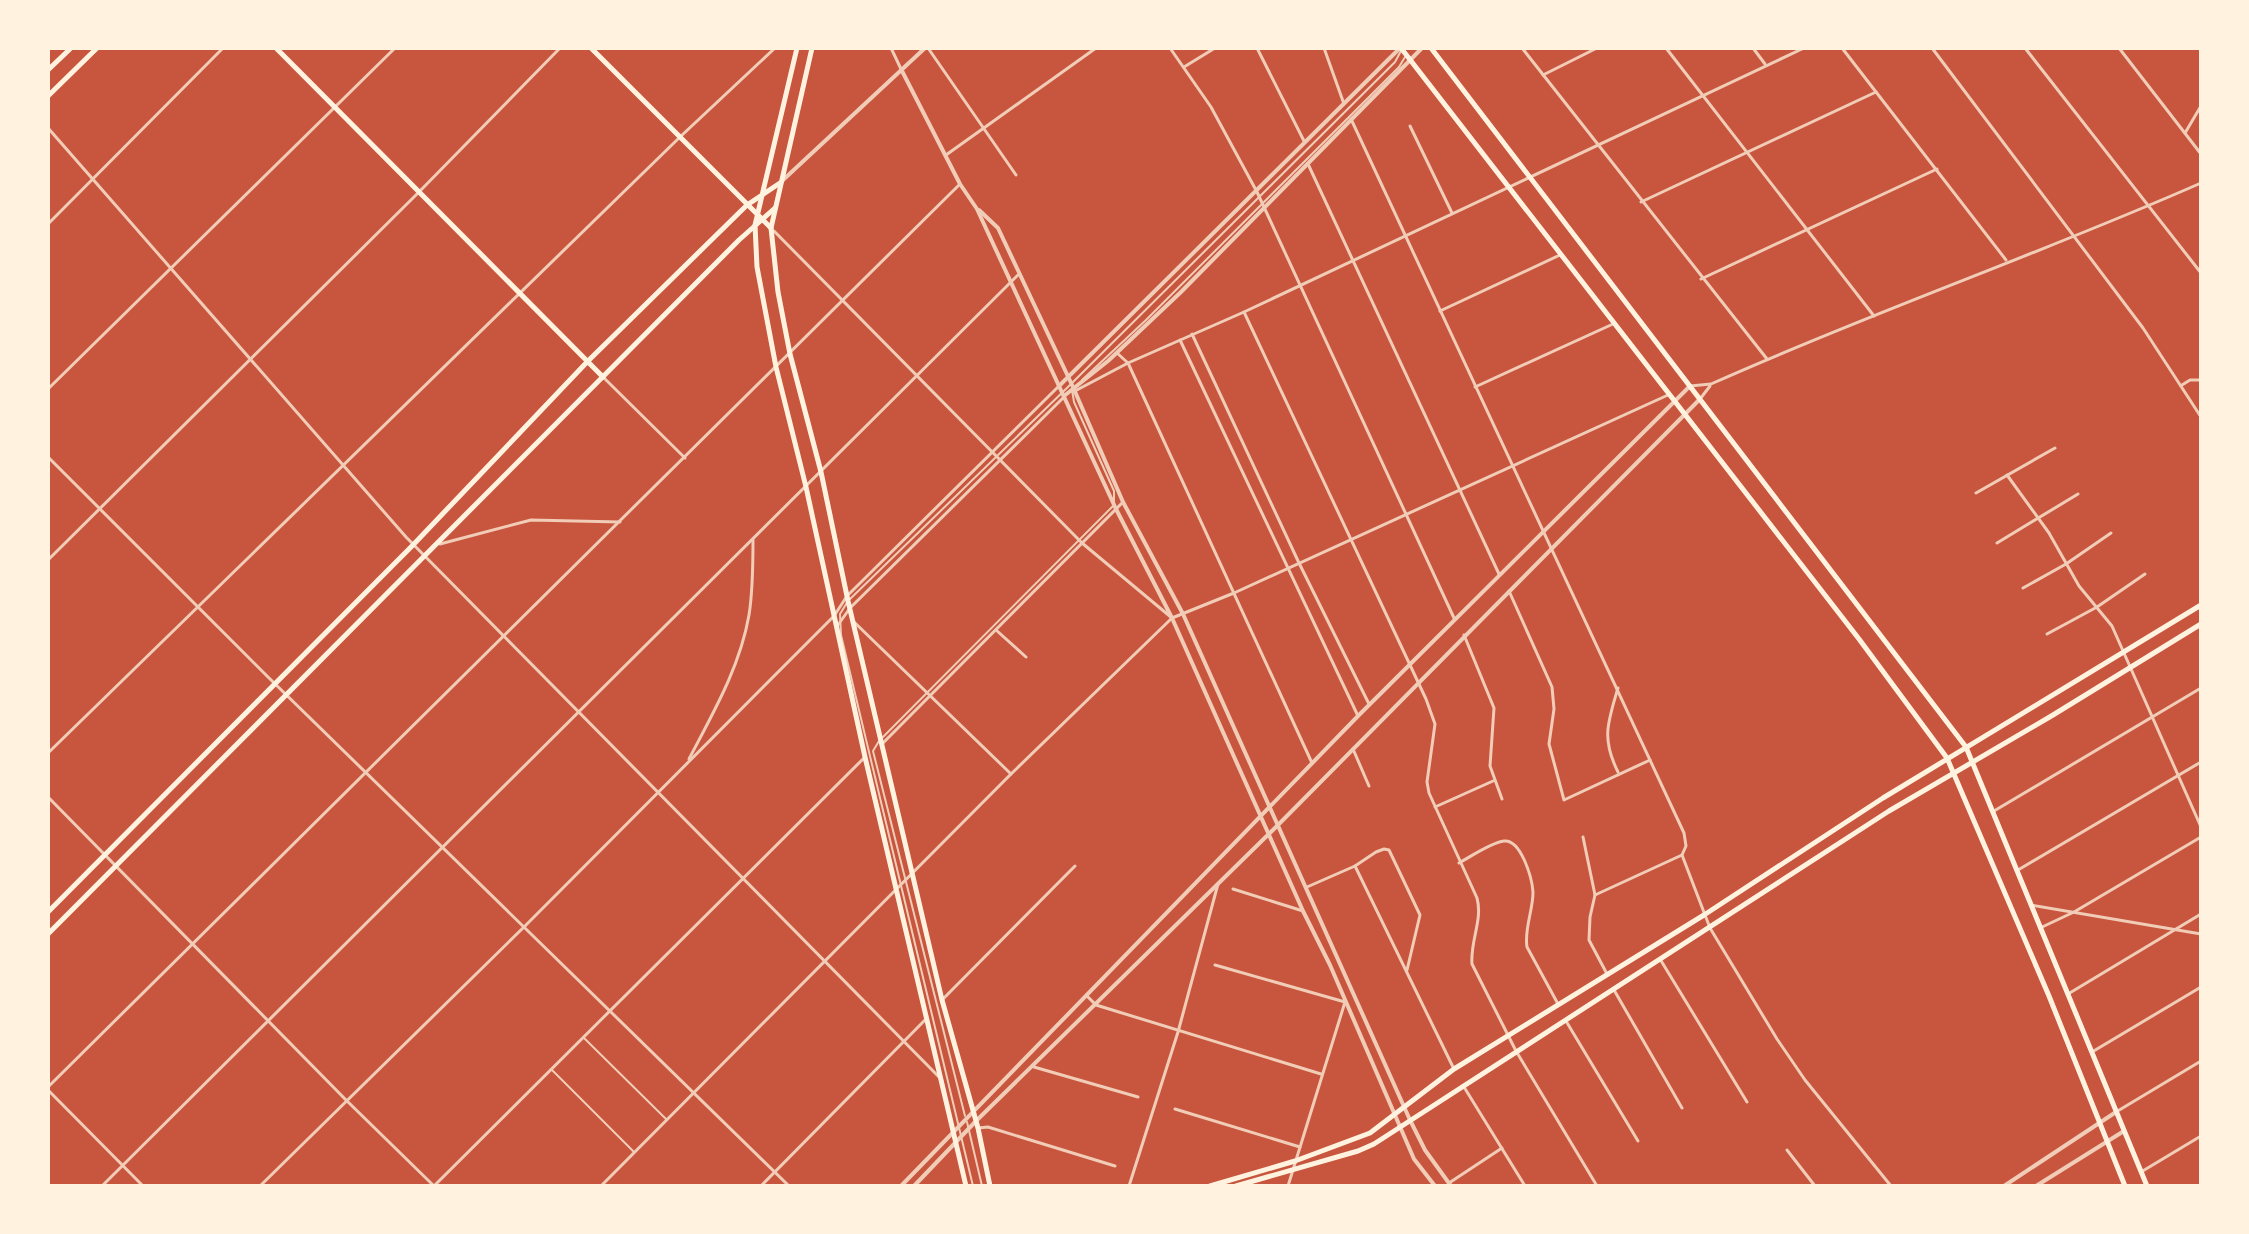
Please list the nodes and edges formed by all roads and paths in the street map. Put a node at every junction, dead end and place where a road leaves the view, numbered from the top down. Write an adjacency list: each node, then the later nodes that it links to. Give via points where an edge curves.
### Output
1 (71, 48): 33 (main road)
2 (97, 48): 36 (main road)
3 (223, 48): 56 (street)
4 (276, 48): 40 (main road)
5 (395, 48): 40 (street)
6 (560, 48): 61 (street)
7 (591, 48): 46 (main road)
8 (775, 48): 46 (street)
9 (797, 48): 62 (main road)
10 (812, 48): 57 (main road)
11 (891, 48): 32 (street)
12 (926, 48): 32 (street); 44 (street)
13 (1096, 48): 44 (street)
14 (1170, 48): 31 (street)
15 (1215, 48): 31 (street)
16 (1257, 48): 47 (street)
17 (1324, 48): 38 (street)
18 (1422, 48): 29 (street)
19 (1431, 48): 55 (main road)
20 (1522, 48): 34 (street)
21 (1597, 48): 34 (street)
22 (1666, 48): 37 (street)
23 (1753, 48): 30 (street)
24 (1804, 48): 30 (street)
25 (1842, 48): 35 (street)
26 (1932, 48): 77 (street)
27 (2025, 48): 67 (street)
28 (2119, 48): 45 (street)
29 (1404, 51): 38 (street); 41 (street); 60 (main road); 63 (lane); 66 (lane, via 1399,67)
30 (1766, 66): 37 (street)
31 (1184, 67): 63 (street)
32 (901, 69): 51 (street); 57 (street)
33 (48, 70)
34 (1542, 75): 48 (street)
35 (1876, 92): 49 (street); 53 (street)
36 (48, 96)
37 (1702, 96): 48 (street); 49 (street)
38 (1344, 104): 47 (street)
39 (2201, 106): 45 (street)
40 (335, 107): 61 (main road); 81 (street)
41 (1351, 119): 52 (street); 76 (street)
42 (1410, 126): 70 (street)
43 (48, 128): 56 (street)
44 (984, 129): 51 (street); 54 (street)
45 (2185, 133): 50 (street)
46 (680, 137): 65 (main road); 87 (street)
47 (1305, 143): 63 (street)
48 (1596, 145): 55 (street); 64 (street)
49 (1746, 154): 64 (street); 75 (street)
50 (2201, 154)
51 (946, 155): 59 (street)
52 (1308, 164): 66 (street); 79 (street)
53 (1937, 169): 75 (street); 80 (street)
54 (1016, 175)
55 (1528, 177): 60 (street); 108 (main road)
56 (93, 180): 72 (street); 81 (street)
57 (780, 183): 62 (main road); 68 (main road)
58 (2201, 183): 67 (street)
59 (960, 184): 69 (street); 88 (street)
60 (1507, 186): 70 (street); 78 (main road)
61 (419, 192): 87 (main road); 97 (street)
62 (761, 195): 65 (main road); 71 (main road)
63 (1258, 195): 66 (street); 104 (street); 111 (lane)
64 (1641, 202): 84 (street)
65 (747, 205): 71 (main road); 99 (main road)
66 (1264, 206): 86 (street); 95 (street); 111 (lane)
67 (2149, 206): 77 (street); 82 (street)
68 (775, 208): 71 (main road); 74 (main road)
69 (977, 209): 83 (street, via 998,228); 85 (street)
70 (1452, 213): 76 (street)
71 (759, 217): 73 (main road); 74 (main road)
72 (48, 224)
73 (755, 225): 101 (main road, via 757,267); 103 (main road)
74 (771, 228): 88 (street); 96 (main road)
75 (1806, 232): 84 (street); 91 (street)
76 (1405, 235): 79 (street); 89 (street)
77 (2076, 237): 80 (street); 107 (street)
78 (1560, 255): 89 (street); 92 (main road)
79 (1353, 260): 86 (street); 128 (street)
80 (2007, 261): 91 (street)
81 (171, 268): 97 (street); 110 (street)
82 (2201, 273)
83 (1018, 275): 85 (street); 104 (street)
84 (1701, 279): 98 (street)
85 (1011, 283): 102 (street); 112 (street)
86 (1299, 286): 90 (street); 134 (street)
87 (520, 293): 99 (main road); 123 (street)
88 (843, 302): 96 (street); 102 (street)
89 (1439, 311): 109 (street)
90 (1244, 312): 93 (street); 139 (street)
91 (1874, 316): 98 (street)
92 (1613, 324): 109 (street); 113 (main road)
93 (1192, 334): 94 (street); 148 (street)
94 (1180, 340): 100 (street); 150 (street)
95 (1117, 353): 100 (street); 111 (street)
96 (790, 354): 101 (street); 125 (main road)
97 (248, 359): 123 (street); 132 (street)
98 (1767, 359): 106 (street)
99 (588, 361): 103 (main road); 143 (main road)
100 (1128, 363): 111 (street); 155 (street)
101 (776, 367): 121 (street); 127 (main road)
102 (917, 376): 119 (street); 125 (street)
103 (603, 377): 121 (street); 144 (main road)
104 (1068, 377): 111 (street); 112 (street)
105 (2201, 380): 107 (street)
106 (1711, 384): 108 (street); 114 (street)
107 (2181, 385): 117 (street)
108 (1690, 386): 114 (main road); 115 (street)
109 (1474, 387): 124 (street)
110 (48, 389)
111 (1073, 389): 112 (street); 131 (street); 133 (lane, via 1114,491)
112 (1062, 393): 119 (street); 122 (street); 133 (street)
113 (1668, 395): 115 (main road); 124 (street)
114 (1700, 399): 116 (street); 186 (main road)
115 (1673, 401): 116 (main road); 137 (street)
116 (1684, 414): 145 (street); 190 (main road)
117 (2201, 417)
118 (2055, 448): 126 (street)
119 (993, 453): 122 (street); 156 (street)
120 (48, 457): 132 (street)
121 (685, 458): 136 (street)
122 (998, 458): 141 (street); 156 (street)
123 (342, 467): 143 (street); 159 (street)
124 (1511, 467): 128 (street); 137 (street)
125 (821, 472): 127 (street); 156 (main road)
126 (2007, 475): 129 (street); 135 (street)
127 (806, 487): 140 (street); 161 (main road)
128 (1459, 490): 134 (street); 151 (street)
129 (1976, 493)
130 (2078, 494): 135 (street)
131 (1123, 502): 133 (street); 160 (street)
132 (100, 507): 147 (street); 159 (street)
133 (1115, 507): 141 (street); 162 (street)
134 (1408, 514): 139 (street); 163 (street)
135 (2039, 519): 142 (street); 149 (street)
136 (620, 522): 144 (street, via 531,520); 170 (street)
137 (1543, 533): 145 (street); 151 (street)
138 (2111, 533): 149 (street)
139 (1350, 539): 148 (street); 173 (street)
140 (753, 540): 182 (street); 194 (street, via 752,587 740,650)
141 (1081, 542): 162 (street); 167 (street); 179 (lane)
142 (1997, 543)
143 (413, 545): 146 (street); 176 (main road)
144 (436, 545): 146 (main road)
145 (1550, 547): 154 (street); 177 (street)
146 (424, 556): 170 (street); 180 (main road)
147 (48, 560)
148 (1299, 563): 150 (street); 181 (street)
149 (2066, 564): 153 (street); 158 (street)
150 (1287, 568): 155 (street); 183 (street)
151 (1499, 574): 163 (street)
152 (2145, 574): 158 (street)
153 (2023, 588)
154 (1508, 590): 169 (street); 199 (street, via 1552,687 1549,744 1564,800)
155 (1234, 593): 160 (street); 195 (street)
156 (849, 602): 161 (street); 164 (main road); 166 (street)
157 (2201, 605): 171 (main road)
158 (2097, 607): 168 (street); 171 (street)
159 (197, 608): 176 (street); 188 (street)
160 (1183, 614): 162 (street); 207 (street)
161 (834, 616): 166 (main road); 194 (street)
162 (1172, 618): 198 (street); 209 (street)
163 (1454, 618): 173 (street)
164 (853, 621): 179 (street); 185 (main road)
165 (2201, 624): 174 (main road)
166 (838, 625): 189 (main road); 228 (lane)
167 (995, 630): 172 (street); 179 (street)
168 (2047, 634)
169 (1464, 635): 175 (street); 201 (street, via 1494,708)
170 (503, 636): 182 (street); 197 (street)
171 (2125, 652): 174 (street); 186 (main road)
172 (1026, 657)
173 (1409, 665): 175 (street); 181 (street)
174 (2131, 667): 184 (street); 192 (main road)
175 (1418, 684): 187 (street); 206 (street, via 1435,724 1427,782)
176 (276, 685): 180 (street); 216 (main road)
177 (1618, 688): 191 (street); 199 (street, via 1606,742)
178 (2201, 688): 184 (street)
179 (929, 694): 185 (street); 198 (street)
180 (286, 695): 197 (street); 219 (main road)
181 (1369, 704): 183 (street)
182 (579, 713): 203 (street); 215 (street)
183 (1358, 716): 195 (street)
184 (2152, 717): 200 (street); 208 (street)
185 (881, 742): 223 (main road); 225 (lane, via 873,754)
186 (1966, 747): 190 (main road); 192 (main road)
187 (1353, 749): 202 (street); 210 (street)
188 (48, 753)
189 (865, 757): 224 (street); 228 (main road)
190 (1947, 758): 196 (main road); 236 (main road)
191 (1650, 760): 199 (street); 217 (street, via 1686,839)
192 (1973, 761): 196 (main road); 208 (main road)
193 (2201, 762): 200 (street)
194 (687, 763): 203 (street)
195 (1312, 763): 207 (street)
196 (1955, 771): 238 (main road); 288 (main road)
197 (367, 774): 215 (street); 243 (street)
198 (1011, 774): 223 (street)
199 (1619, 774)
200 (2178, 775): 211 (street); 222 (street)
201 (1493, 781): 205 (street); 206 (street)
202 (1369, 786)
203 (657, 792): 224 (street); 237 (street)
204 (48, 797): 216 (street)
205 (1502, 799)
206 (1434, 807): 218 (street)
207 (1270, 808): 209 (street); 210 (street)
208 (1994, 811): 222 (main road)
209 (1262, 817): 212 (street); 252 (street)
210 (1278, 825): 212 (street); 227 (street)
211 (2201, 827)
212 (1269, 832): 226 (street); 232 (street)
213 (1583, 837): 230 (street)
214 (2201, 837): 234 (street)
215 (443, 848): 237 (street); 260 (street)
216 (105, 855): 219 (street); 233 (main road)
217 (1682, 855): 230 (street); 236 (street)
218 (1459, 863): 255 (street, via 1502,841 1518,848 1533,892 1527,947); 262 (street, via 1480,908 1472,964)
219 (116, 866): 241 (main road); 243 (street)
220 (1075, 866): 253 (street)
221 (1355, 866): 227 (street); 247 (street); 247 (street, via 1389,850 1420,915)
222 (2017, 871): 231 (main road)
223 (912, 874): 225 (street); 253 (main road)
224 (743, 879): 245 (street); 257 (street)
225 (904, 881): 228 (street); 285 (lane)
226 (1218, 884): 256 (street); 261 (street)
227 (1307, 887): 279 (street)
228 (898, 888): 245 (street); 258 (main road); 290 (lane)
229 (1233, 889): 232 (street)
230 (1595, 895): 248 (street, via 1589,940)
231 (2030, 905): 234 (street); 239 (main road)
232 (1303, 911): 254 (street)
233 (48, 912)
234 (2074, 912): 239 (street); 240 (street)
235 (2201, 914): 240 (street)
236 (1704, 915): 238 (street); 248 (main road)
237 (524, 927): 257 (street); 277 (street)
238 (1710, 928): 244 (main road); 333 (street, via 1801,1074)
239 (2040, 928): 251 (main road)
240 (2174, 930): 242 (street); 251 (street)
241 (48, 934)
242 (2201, 934)
243 (194, 944): 260 (street); 274 (street)
244 (1660, 959): 250 (main road); 278 (street)
245 (825, 962): 264 (street); 275 (street)
246 (1215, 965): 254 (street)
247 (1407, 970): 269 (street)
248 (1607, 974): 255 (main road)
249 (2201, 987): 266 (street)
250 (1613, 989): 259 (main road); 280 (street)
251 (2068, 994): 266 (main road)
252 (1086, 996): 256 (street); 282 (street)
253 (942, 1000): 282 (main road)
254 (1345, 1002): 271 (street); 284 (street)
255 (1558, 1004): 262 (main road)
256 (1096, 1005): 261 (street); 268 (street)
257 (610, 1011): 263 (street); 275 (street)
258 (925, 1020): 264 (street); 272 (main road)
259 (1565, 1020): 265 (main road); 297 (street)
260 (268, 1021): 277 (street); 305 (street)
261 (1178, 1032): 271 (street); 325 (street)
262 (1509, 1037): 265 (street); 269 (main road)
263 (584, 1038): 270 (street); 287 (lane)
264 (904, 1041): 272 (street); 308 (street)
265 (1516, 1051): 273 (main road); 331 (street)
266 (2092, 1052): 283 (main road)
267 (2201, 1061): 283 (street)
268 (1034, 1067): 276 (street); 289 (street)
269 (1454, 1069): 279 (main road)
270 (552, 1070): 303 (lane); 315 (street)
271 (1321, 1074): 300 (street)
272 (939, 1077): 294 (main road)
273 (1463, 1085): 286 (main road); 301 (street)
274 (48, 1088): 305 (street)
275 (695, 1094): 287 (street); 308 (street)
276 (1138, 1097)
277 (346, 1100): 314 (street); 315 (street)
278 (1747, 1102)
279 (1405, 1108): 284 (main road); 286 (street)
280 (1682, 1108)
281 (1175, 1109): 300 (street)
282 (973, 1111): 285 (street); 289 (main road)
283 (2116, 1112): 288 (street); 293 (main road)
284 (1396, 1116): 291 (street); 304 (main road, via 1364,1137)
285 (965, 1118): 290 (street); 292 (lane)
286 (1410, 1120): 291 (main road); 311 (street)
287 (667, 1121): 303 (street)
288 (2099, 1122): 298 (main road); 334 (street)
289 (977, 1124): 292 (street); 306 (street); 324 (main road)
290 (959, 1126): 294 (street); 296 (lane)
291 (1400, 1127): 307 (main road, via 1358,1151); 329 (street, via 1414,1159)
292 (969, 1130): 296 (street); 323 (lane)
293 (2124, 1131): 298 (street); 309 (main road)
294 (952, 1132): 299 (main road); 319 (street)
295 (2201, 1136): 309 (street)
296 (961, 1138): 299 (street); 322 (lane)
297 (1638, 1141)
298 (2107, 1142): 310 (street); 337 (main road)
299 (956, 1144): 320 (street); 321 (main road)
300 (1300, 1147): 304 (street)
301 (1502, 1148): 311 (street); 330 (street)
302 (1787, 1150): 332 (street)
303 (635, 1153): 316 (street)
304 (1295, 1161): 307 (street); 326 (main road)
305 (123, 1166): 312 (street); 313 (street)
306 (1115, 1166)
307 (1293, 1170): 327 (main road); 328 (street)
308 (775, 1172): 317 (street); 318 (street)
309 (2141, 1172): 338 (main road)
310 (2047, 1179): 335 (street); 336 (street)
311 (1450, 1184)
312 (102, 1186)
313 (143, 1186)
314 (260, 1186)
315 (434, 1186)
316 (601, 1186)
317 (761, 1186)
318 (789, 1186)
319 (901, 1186)
320 (914, 1186)
321 (966, 1186)
322 (973, 1186)
323 (982, 1186)
324 (990, 1186)
325 (1129, 1186)
326 (1210, 1186)
327 (1236, 1186)
328 (1288, 1186)
329 (1435, 1186)
330 (1525, 1186)
331 (1597, 1186)
332 (1815, 1186)
333 (1891, 1186)
334 (2004, 1186)
335 (2036, 1186)
336 (2049, 1186)
337 (2125, 1186)
338 (2147, 1186)

